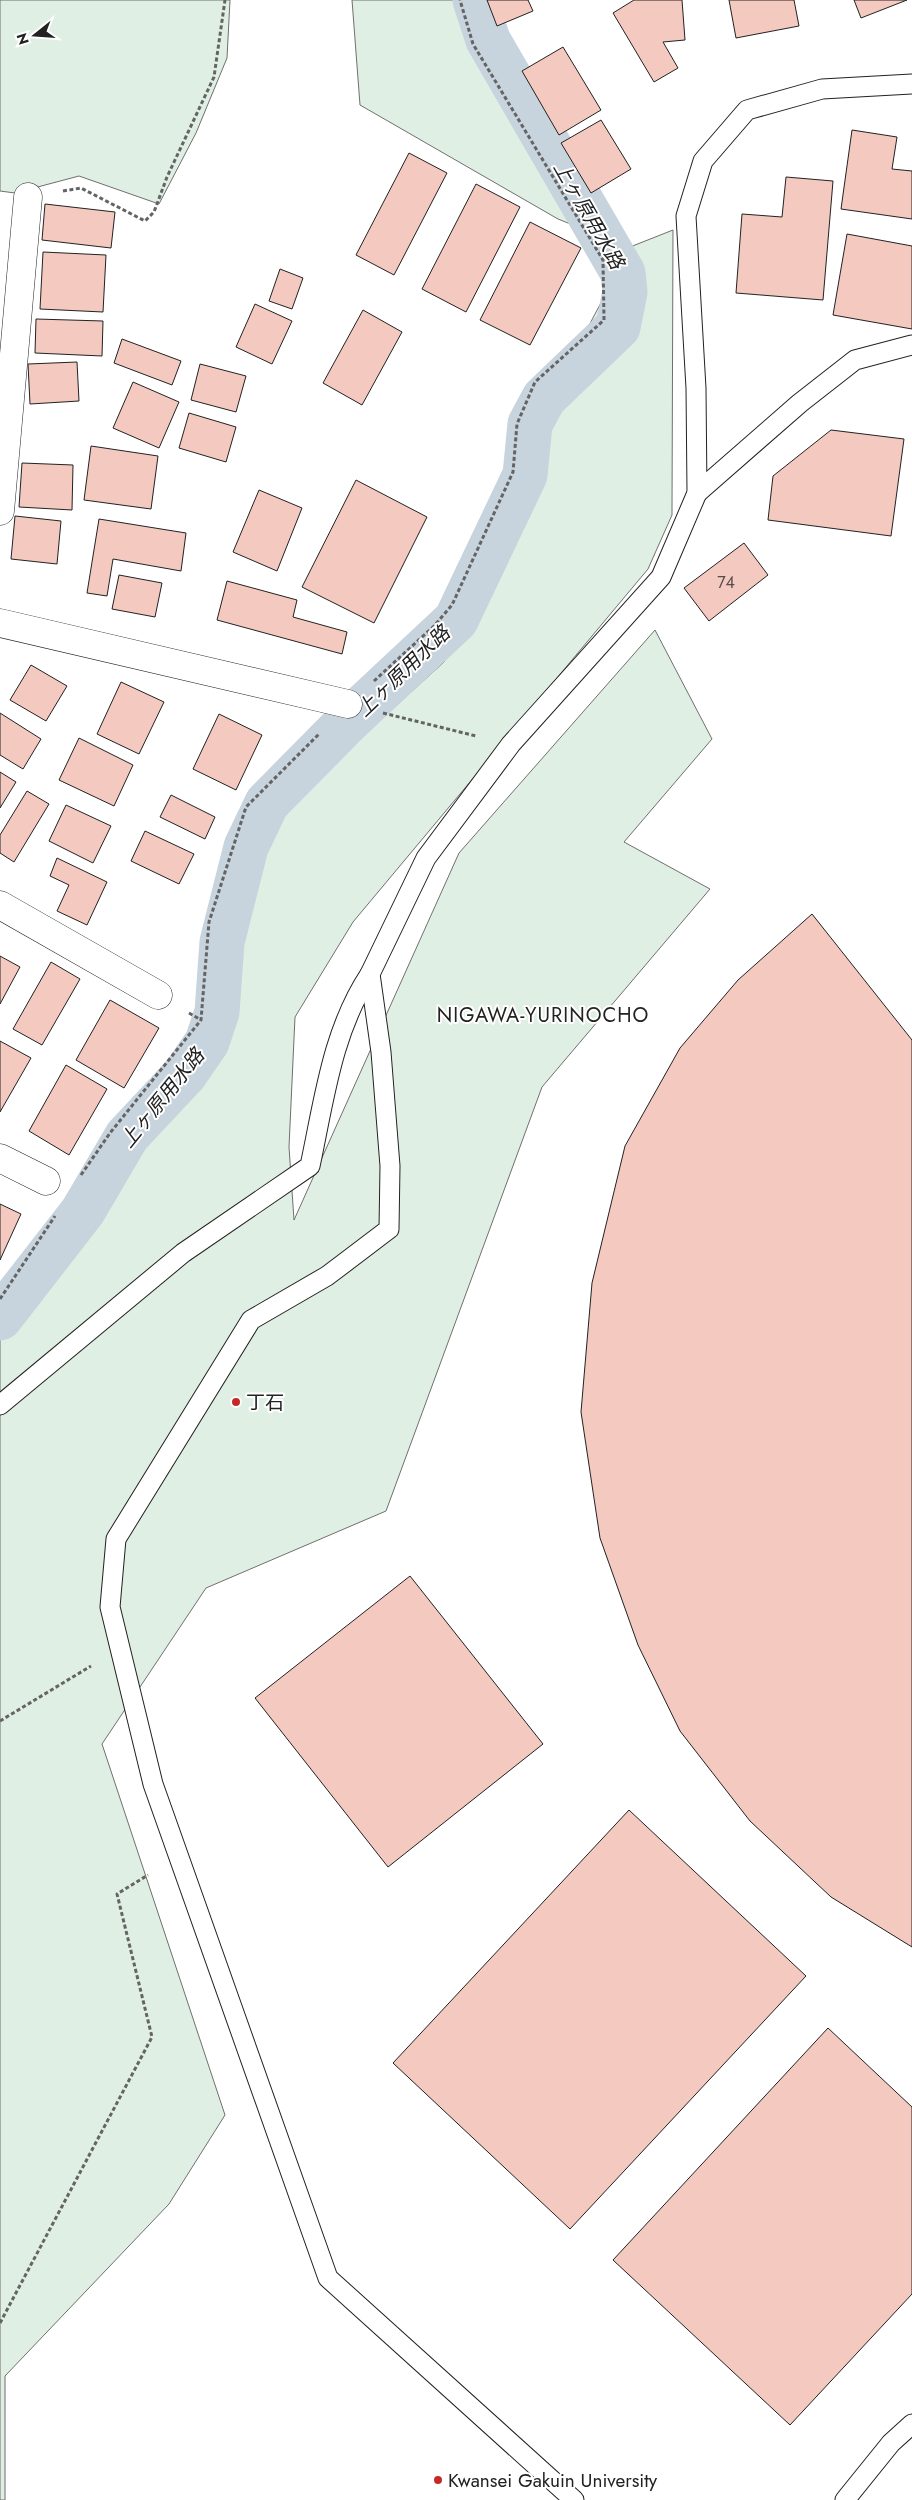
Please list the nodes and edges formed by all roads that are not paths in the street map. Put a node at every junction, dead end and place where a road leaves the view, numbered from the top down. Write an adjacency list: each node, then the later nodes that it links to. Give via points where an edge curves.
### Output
1 (912, 84): 4 (lane, via 822,89 747,110 703,161 686,216 696,388)
2 (28, 197): 5 (street)
3 (912, 345): 4 (lane, via 855,360 800,403)
4 (697, 493): 9 (lane, via 661,577 511,744 426,858)
5 (0, 511)
6 (1, 626): 7 (street)
7 (348, 704)
8 (0, 905): 10 (street)
9 (370, 974): 13 (lane, via 335,1048 310,1166 183,1253); 15 (lane, via 381,1052 390,1166 389,1229 327,1276 251,1320 116,1539 110,1607 153,1784 328,2278)
10 (158, 995)
11 (0, 1158): 12 (street)
12 (46, 1181)
13 (0, 1405)
14 (912, 2424): 16 (lane, via 891,2443)
15 (574, 2500)
16 (845, 2500)

